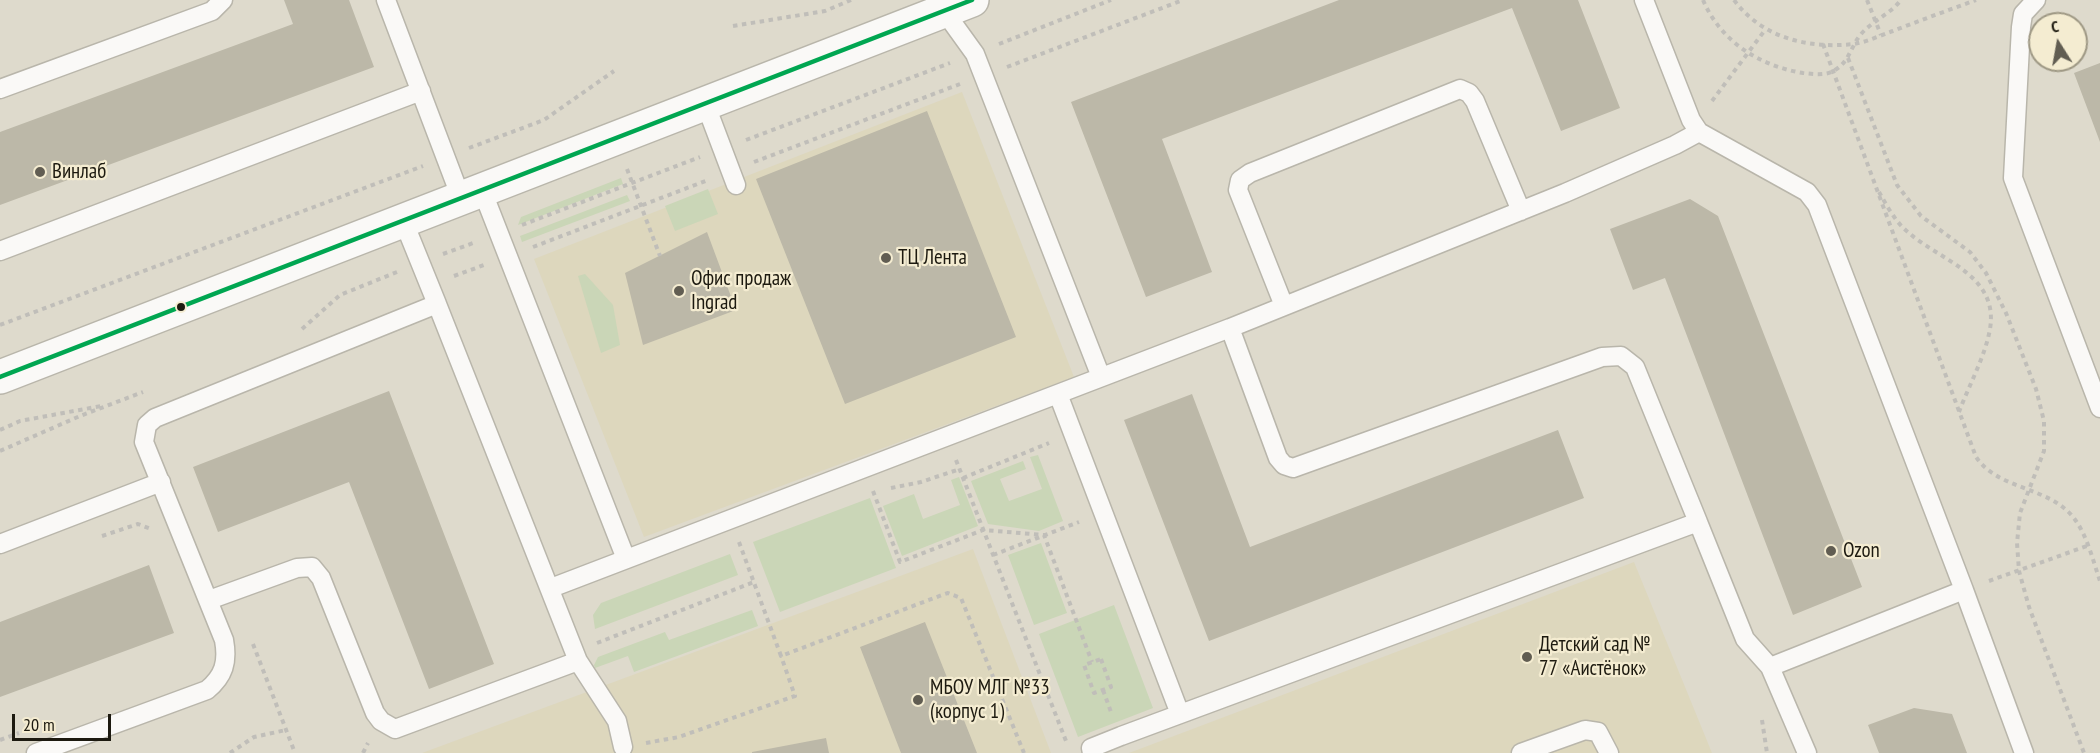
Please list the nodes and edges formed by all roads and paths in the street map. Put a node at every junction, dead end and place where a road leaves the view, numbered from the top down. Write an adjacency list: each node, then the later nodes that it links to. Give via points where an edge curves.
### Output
1 (223, 0): 24 (lane, via 212,10)
2 (386, 0): 25 (lane)
3 (851, 0): 14 (path, via 825,11)
4 (1183, 0): 23 (path)
5 (1644, 0): 27 (lane)
6 (1703, 0): 19 (path, via 1720,29)
7 (1734, 0): 15 (path, via 1744,14)
8 (1867, 0): 13 (path)
9 (1900, 0): 13 (path, via 1892,12)
10 (1976, 0): 16 (path)
11 (2036, 0): 51 (lane, via 2023,14 2021,27 2013,178)
12 (945, 6): 23 (lane); 26 (street)
13 (1875, 23): 16 (path); 18 (path)
14 (733, 26)
15 (1765, 30): 17 (path, via 1791,40); 19 (path)
16 (1881, 35): 18 (path)
17 (1823, 44): 18 (path); 22 (path)
18 (1855, 44): 20 (path)
19 (1746, 54): 22 (path, via 1780,69 1814,74); 27 (path)
20 (1848, 58): 22 (path); 61 (path, via 1897,185 1922,216 1970,252 1986,273 2006,313 2036,389 2044,421 2044,451)
21 (614, 71): 29 (path, via 544,120)
22 (1834, 72): 31 (path)
23 (984, 75): 30 (path); 47 (lane)
24 (0, 89)
25 (421, 91): 29 (lane); 36 (lane)
26 (705, 103): 28 (street); 30 (lane)
27 (1697, 129): 34 (lane, via 1675,145); 82 (lane, via 1813,198)
28 (615, 138): 32 (street); 33 (path)
29 (446, 157): 32 (lane); 42 (path)
30 (733, 178): 33 (path)
31 (1873, 182): 52 (path); 52 (path, via 1908,232 1967,272 1983,288 1990,327)
32 (472, 194): 35 (street); 37 (lane)
33 (641, 206): 37 (path); 38 (path)
34 (1521, 211): 41 (lane); 41 (lane, via 1475,101 1460,89 1250,172 1240,180 1238,190)
35 (404, 220): 39 (lane); 46 (street)
36 (0, 251)
37 (508, 256): 39 (path); 77 (lane)
38 (660, 256)
39 (429, 285): 40 (lane)
40 (437, 304): 60 (lane, via 155,418 147,425 144,442); 81 (lane)
41 (1284, 306): 43 (lane)
42 (0, 325)
43 (1230, 328): 47 (lane); 66 (lane, via 1278,458 1293,468 1602,357 1621,357 1635,367 1641,378)
44 (308, 329): 45 (path)
45 (297, 333)
46 (0, 377)
47 (1101, 377): 49 (lane)
48 (153, 388): 50 (path)
49 (1058, 394): 54 (lane); 55 (lane)
50 (112, 404): 53 (path, via 20,421); 56 (path)
51 (2100, 408)
52 (1958, 412): 61 (path, via 1982,465 1999,478)
53 (0, 430)
54 (1073, 434): 59 (path); 64 (lane)
55 (947, 437): 57 (lane); 58 (path)
56 (0, 452)
57 (864, 468): 62 (path); 65 (lane)
58 (960, 469): 59 (path); 62 (path)
59 (963, 478): 67 (path)
60 (161, 482): 72 (lane); 84 (lane)
61 (2030, 490): 74 (path, via 2072,516); 78 (path, via 2017,527)
62 (873, 492): 63 (path); 67 (path, via 900,562)
63 (862, 496)
64 (1103, 513): 69 (path); 90 (lane)
65 (730, 519): 73 (path); 77 (lane)
66 (1698, 522): 89 (lane, via 1745,639); 90 (lane)
67 (983, 530): 69 (path); 76 (path)
68 (156, 533): 70 (path, via 138,524)
69 (1044, 535): 76 (path); 88 (path)
70 (94, 538)
71 (750, 539): 73 (path)
72 (0, 544)
73 (739, 544): 75 (path); 80 (path)
74 (2087, 546): 78 (path); 79 (path)
75 (728, 548)
76 (993, 555): 95 (path)
77 (626, 559): 81 (lane)
78 (2019, 571): 82 (path); 104 (path)
79 (2100, 581)
80 (754, 582): 85 (path, via 594,644); 86 (path)
81 (551, 588): 87 (lane)
82 (1964, 590): 89 (lane); 103 (lane)
83 (233, 592): 84 (lane); 87 (lane, via 297,568 312,567 318,572 375,713 395,729); 91 (path)
84 (209, 600): 96 (lane, via 227,656 217,682 207,690)
85 (590, 634)
86 (781, 657): 94 (path, via 795,696 680,737); 99 (path, via 942,595 956,595 965,603)
87 (578, 661): 94 (lane, via 617,721)
88 (1092, 662): 88 (path, via 1101,659 1111,687 1094,693 1084,665)
89 (1770, 667): 102 (lane)
90 (1180, 714): 95 (lane)
91 (286, 730): 97 (path, via 254,737); 98 (path)
92 (22, 732): 93 (path)
93 (0, 740)
94 (623, 747)
95 (1082, 749)
96 (36, 753)
97 (230, 753)
98 (295, 753)
99 (1024, 753)
100 (1521, 753): 101 (lane, via 1585,730 1598,732)
101 (1609, 753)
102 (1807, 753)
103 (2024, 753)
104 (2084, 753)

